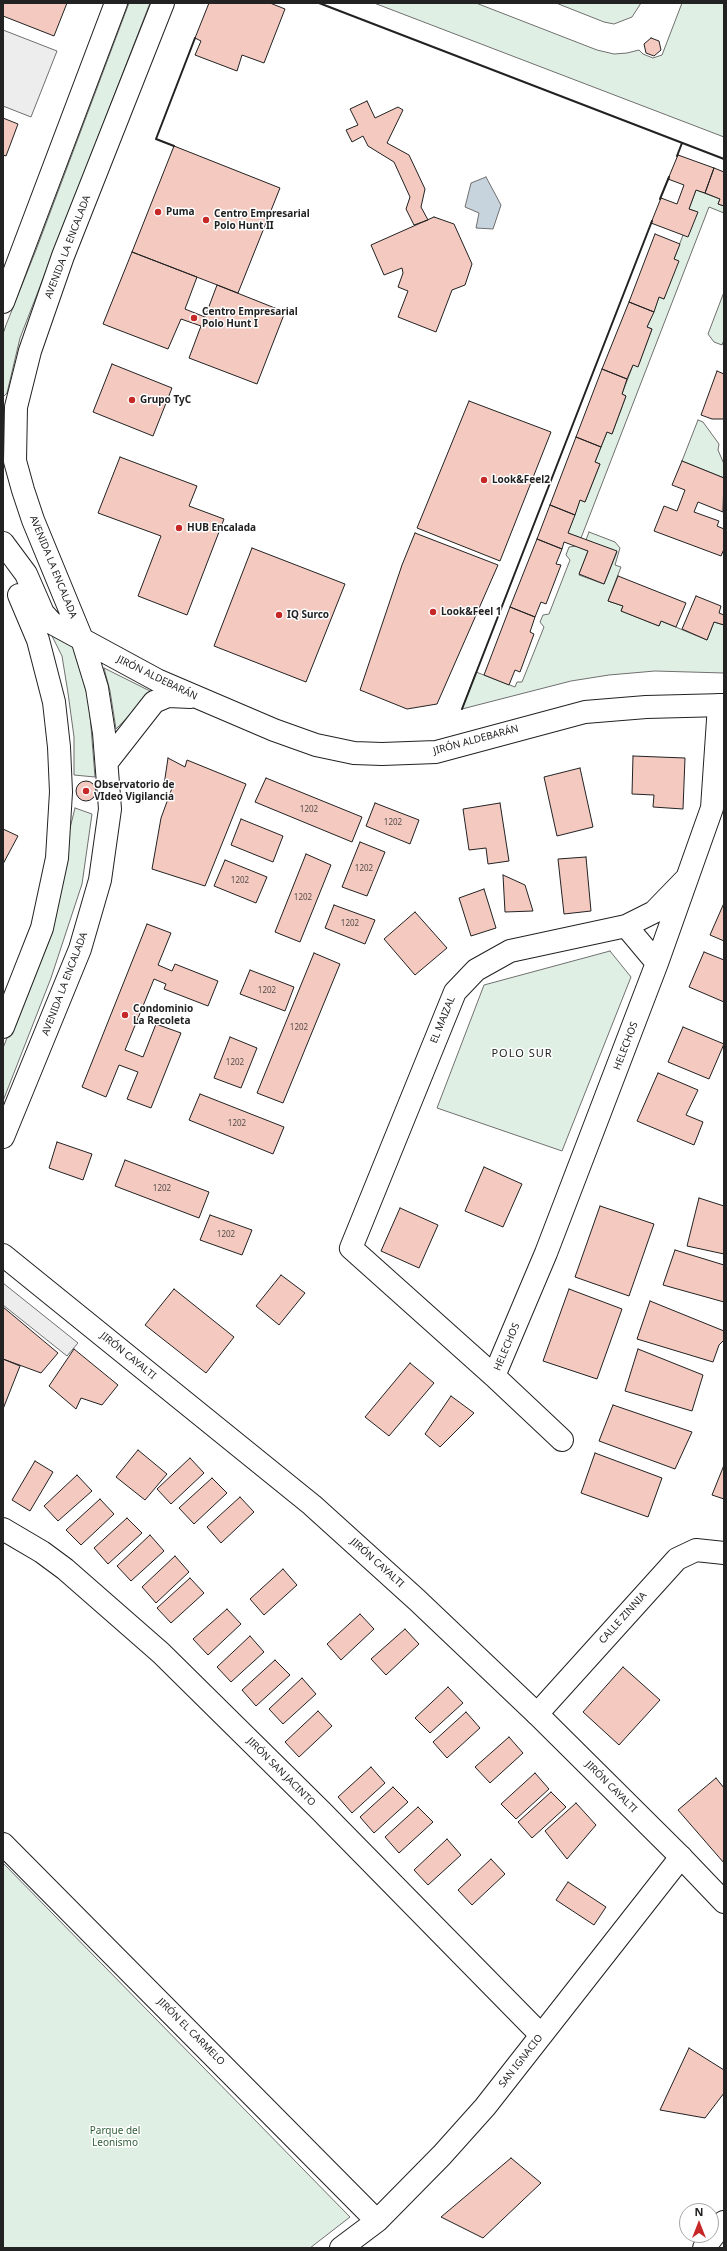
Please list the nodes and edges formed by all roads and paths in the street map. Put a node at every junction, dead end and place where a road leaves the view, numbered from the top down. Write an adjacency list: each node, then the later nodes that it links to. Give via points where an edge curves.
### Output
1 (116, 3): 3 (street)
2 (163, 3): 4 (street, AVENIDA LA ENCALADA, via 63,256 30,351)
3 (3, 302)
4 (9, 423): 7 (street, AVENIDA LA ENCALADA, via 15,461 27,502)
5 (3, 543): 7 (street, JIRÓN ALDEBARÁN, via 26,574 42,613 52,623)
6 (3, 559): 14 (street, via 38,640 47,668 54,702 61,792 57,858 42,928)
7 (82, 639): 8 (street, JIRÓN ALDEBARÁN); 10 (street, AVENIDA LA ENCALADA, via 97,688)
8 (196, 698): 9 (street, JIRÓN ALDEBARÁN, via 316,745 354,753 382,754 436,752 585,712 646,706); 10 (street, via 168,696 154,702)
9 (721, 705): 11 (street, HELECHOS, via 712,808)
10 (107, 762): 15 (street, AVENIDA LA ENCALADA, via 110,809 98,887 80,949)
11 (685, 880): 12 (street, EL MAIZAL, via 654,912); 13 (street, HELECHOS)
12 (626, 926): 13 (street); 17 (street, EL MAIZAL, via 510,950 476,970 455,992 351,1248)
13 (657, 963): 17 (street, HELECHOS, via 546,1253)
14 (3, 1027)
15 (3, 1138)
16 (3, 1254): 21 (street, JIRÓN CAYALTI, via 312,1505)
17 (494, 1376): 18 (street)
18 (562, 1440)
19 (3, 1529): 25 (street, JIRÓN SAN JACINTO, via 65,1568 161,1653 321,1810)
20 (724, 1553): 21 (street, CALLE ZINNIA, via 696,1550 676,1559)
21 (537, 1714): 23 (street, JIRÓN CAYALTI)
22 (3, 1844): 26 (street, JIRÓN EL CARMELO)
23 (681, 1857): 24 (street, JIRÓN CAYALTI); 25 (street, SAN IGNACIO)
24 (724, 1902)
25 (541, 2035): 26 (street, SAN IGNACIO, via 485,2107)
26 (378, 2221): 28 (street, SAN IGNACIO)
27 (724, 2222): 29 (street)
28 (341, 2248)
29 (704, 2248)

